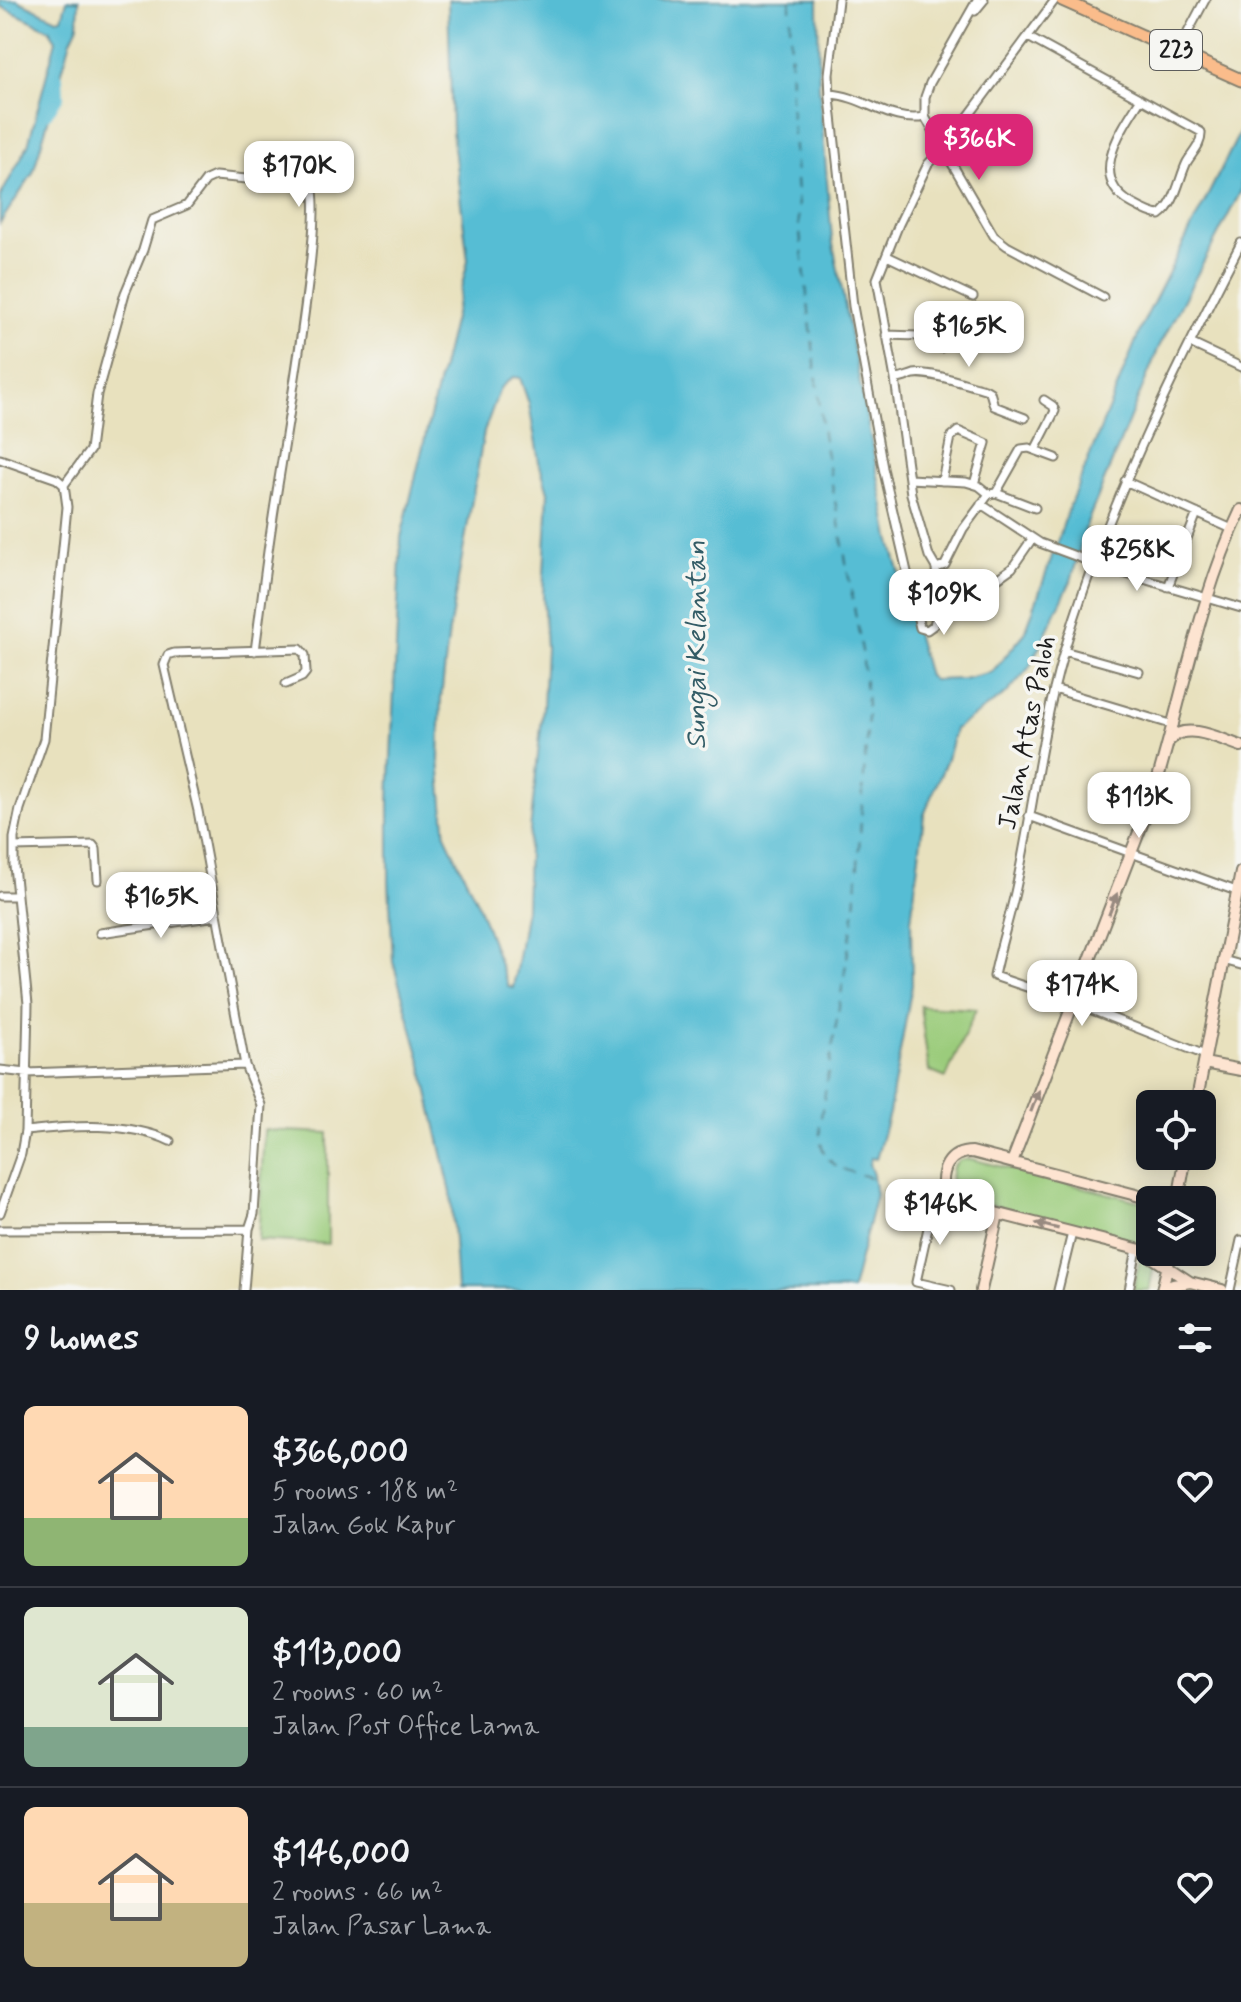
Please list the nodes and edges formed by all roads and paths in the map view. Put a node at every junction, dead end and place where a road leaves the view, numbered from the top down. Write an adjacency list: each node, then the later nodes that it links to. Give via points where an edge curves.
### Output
1 (838, 0): 13 (street)
2 (977, 0): 9 (street)
3 (984, 0): 9 (street)
4 (1055, 0): 10 (street)
5 (1062, 0): 8 (main road, 223)
6 (1075, 0): 8 (main road, 223)
7 (1205, 0): 11 (street)
8 (1117, 22): 11 (main road, 223)
9 (966, 23): 15 (street, via 930,83)
10 (1028, 37): 14 (street); 16 (street)
11 (1178, 51): 12 (main road, 223)
12 (1239, 79)
13 (830, 94): 15 (street, via 852,97 903,120); 48 (street, via 853,306 920,628 934,625)
14 (1140, 100): 14 (street, via 1202,134 1160,215 1130,203 1111,183 1114,143)
15 (925, 117): 16 (street)
16 (942, 149): 18 (street, via 928,164); 20 (street, via 994,236)
17 (1241, 243): 22 (street, Jalan Atas Paloh)
18 (887, 256): 19 (street); 21 (street, via 876,281)
19 (973, 297)
20 (1103, 297)
21 (886, 335): 23 (street, via 918,336); 25 (street)
22 (1190, 343): 24 (street); 33 (street, Jalan Atas Paloh)
23 (941, 348)
24 (1241, 367)
25 (895, 379): 27 (street, via 916,374 985,389 994,406); 31 (street)
26 (1044, 400): 28 (street, via 1055,411)
27 (1025, 418)
28 (1035, 450): 29 (street); 36 (street, via 1021,449)
29 (1056, 458)
30 (0, 459): 35 (street)
31 (909, 479): 32 (street); 44 (street)
32 (942, 481): 34 (street); 34 (street, via 951,437 958,431 986,443)
33 (1125, 481): 40 (street); 43 (street, Jalan Atas Paloh)
34 (974, 484): 36 (street)
35 (64, 485): 49 (street, via 90,450 97,394 152,220 187,205 215,176 311,185 311,253); 60 (street, via 67,507 44,739 20,809)
36 (993, 493): 37 (street); 38 (street)
37 (981, 504): 42 (street); 44 (street, via 945,565)
38 (1035, 508)
39 (1241, 510): 41 (main road)
40 (1197, 513): 41 (street); 45 (street)
41 (1232, 529): 46 (main road)
42 (1036, 541): 43 (street); 48 (street, via 1012,568 995,580 985,579 955,612)
43 (1095, 564): 45 (street); 50 (street, Jalan Atas Paloh)
44 (936, 568): 48 (street)
45 (1168, 587): 46 (street)
46 (1206, 597): 47 (street); 54 (main road)
47 (1241, 608)
48 (938, 609)
49 (255, 651): 52 (street, via 303,650 305,674); 67 (street, via 174,653 164,665)
50 (1064, 651): 51 (street); 53 (street, Jalan Atas Paloh)
51 (1139, 672)
52 (286, 684)
53 (1054, 689): 55 (street); 59 (street, Jalan Atas Paloh)
54 (1181, 700): 55 (main road); 56 (main road)
55 (1174, 725): 57 (main road)
56 (1192, 731): 57 (main road, via 1177,733); 58 (main road)
57 (1170, 741): 61 (main road)
58 (1241, 746)
59 (1029, 816): 61 (street); 71 (street, Jalan Atas Paloh, via 994,976)
60 (14, 847): 63 (street, via 93,845); 66 (street)
61 (1132, 854): 64 (street); 71 (main road, one-way to 61)
62 (1241, 872): 64 (main road)
63 (98, 880)
64 (1239, 892): 69 (main road)
65 (0, 896): 66 (street)
66 (17, 896): 76 (street, via 28,1004)
67 (217, 916): 68 (street); 73 (street)
68 (100, 933)
69 (1223, 960): 70 (street); 72 (main road)
70 (1241, 965)
71 (1074, 1003): 72 (street); 80 (main road, one-way to 71)
72 (1204, 1059): 75 (main road); 77 (main road)
73 (245, 1065): 76 (street); 85 (street, via 261,1105)
74 (0, 1070): 76 (street)
75 (1241, 1070)
76 (27, 1073): 78 (street)
77 (1198, 1090)
78 (25, 1131): 79 (street, via 72,1127 149,1132); 83 (street)
79 (170, 1141)
80 (1012, 1162): 81 (main road); 82 (main road, via 972,1152 958,1154 944,1169)
81 (1136, 1195)
82 (940, 1197): 84 (main road); 94 (street, via 932,1210 916,1282)
83 (0, 1213)
84 (998, 1214): 87 (main road, one-way to 84); 95 (main road)
85 (249, 1229): 86 (street); 93 (street)
86 (0, 1230)
87 (1072, 1233): 89 (main road); 96 (street)
88 (1241, 1240): 100 (street)
89 (1136, 1247)
90 (1137, 1266): 97 (street)
91 (1168, 1267): 92 (main road); 98 (main road)
92 (1190, 1282): 98 (main road); 99 (main road)
93 (244, 1290)
94 (951, 1290)
95 (981, 1290)
96 (1058, 1290)
97 (1129, 1290)
98 (1162, 1290)
99 (1222, 1290)
100 (1230, 1290)

